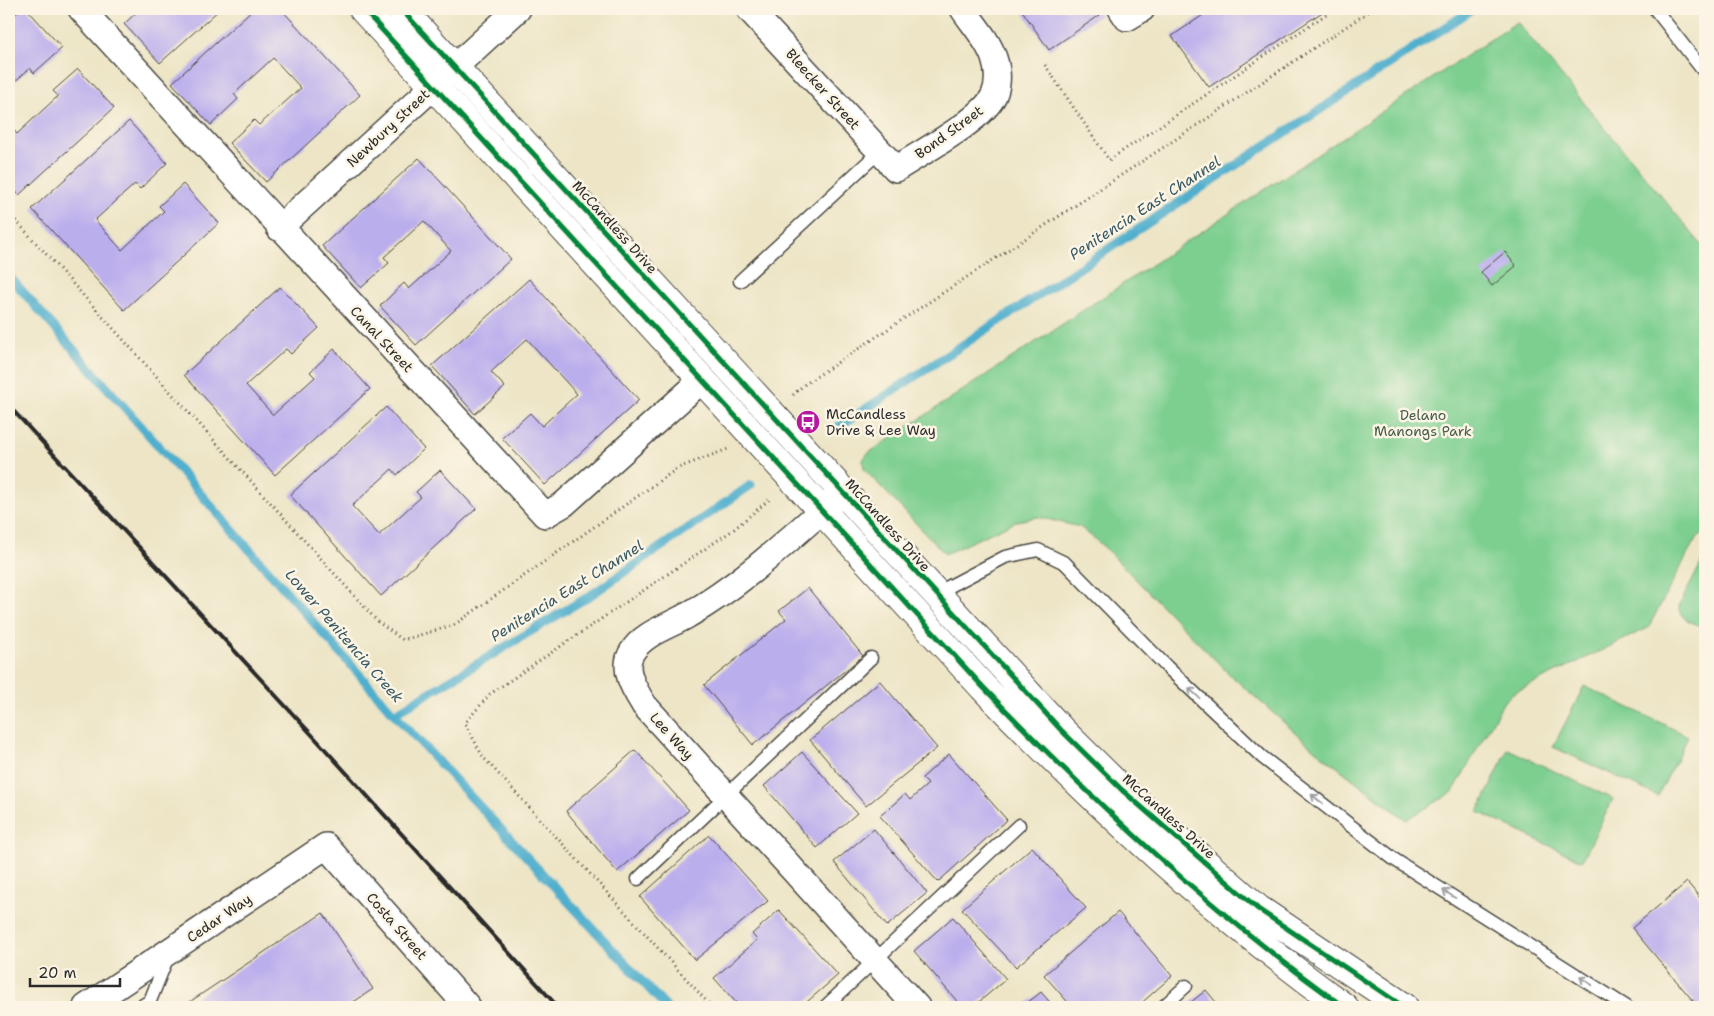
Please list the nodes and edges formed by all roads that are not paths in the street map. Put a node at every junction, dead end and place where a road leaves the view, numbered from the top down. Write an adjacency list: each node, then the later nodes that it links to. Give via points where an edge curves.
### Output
1 (81, 9): 12 (street, Canal Street)
2 (363, 9): 10 (main road)
3 (401, 9): 8 (main road, McCandless Drive)
4 (518, 9): 8 (street, Newbury Street)
5 (749, 9): 11 (street, Bleecker Street)
6 (963, 9): 11 (street, Bond Street, via 994,56 998,82 994,96 983,111 966,124)
7 (1655, 9): 9 (lane)
8 (455, 67): 10 (street, Newbury Street); 15 (main road, McCandless Drive)
9 (1705, 73)
10 (434, 86): 12 (street, Newbury Street); 14 (main road)
11 (888, 160): 13 (lane)
12 (279, 228): 14 (street, Canal Street, via 545,515 564,504)
13 (740, 281)
14 (702, 380): 16 (main road)
15 (842, 492): 16 (street, Lee Way); 17 (main road, McCandless Drive)
16 (822, 510): 19 (street, Lee Way, via 745,577 689,615 642,639 631,653 628,673 644,705); 32 (main road, via 983,687 1109,813 1244,931)
17 (935, 594): 33 (main road, McCandless Drive, via 1102,770 1228,884 1292,934); 34 (lane, one-way to 17, via 1395,860 1262,757 1167,667 1065,563 1038,550 1005,557)
18 (871, 658): 19 (lane)
19 (725, 794): 22 (lane); 24 (street, Lee Way)
20 (1019, 825): 24 (lane)
21 (326, 846): 23 (street, Cedar Way); 28 (street, Costa Street)
22 (638, 879)
23 (169, 952): 26 (street, Cedar Way); 27 (lane, via 150,1001)
24 (875, 960): 29 (lane); 30 (street, Lee Way)
25 (1186, 986): 31 (lane)
26 (86, 1007)
27 (140, 1007)
28 (468, 1007)
29 (825, 1007)
30 (918, 1007)
31 (1163, 1007)
32 (1344, 1007)
33 (1404, 1007)
34 (1627, 1007)

